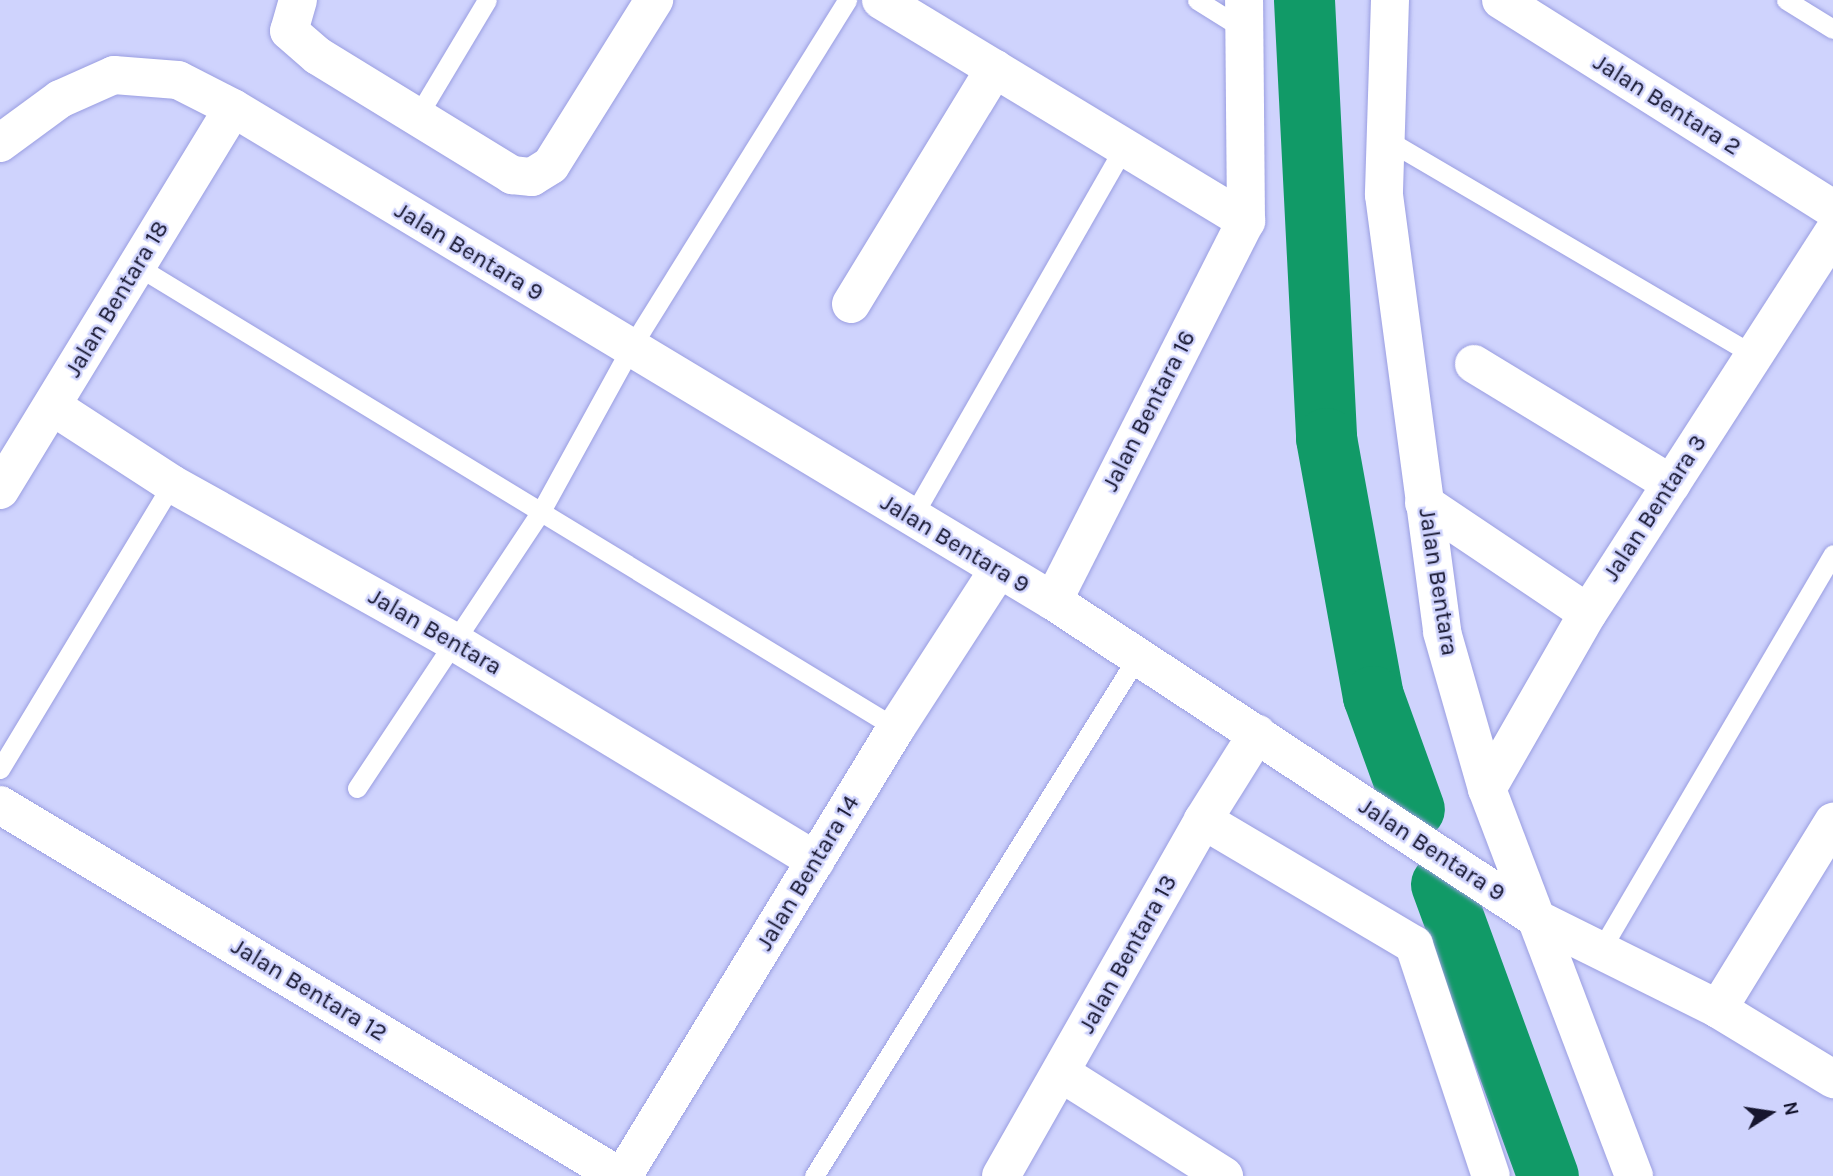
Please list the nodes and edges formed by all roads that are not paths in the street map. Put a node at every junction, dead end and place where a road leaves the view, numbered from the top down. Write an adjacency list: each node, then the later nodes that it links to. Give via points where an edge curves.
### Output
1 (487, 0): 14 (lane)
2 (654, 0): 14 (street, via 551,164 532,177 512,175)
3 (847, 0): 23 (lane)
4 (881, 0): 12 (street)
5 (1197, 0): 9 (lane)
6 (1390, 0): 15 (street, Jalan Bentara)
7 (1501, 0): 18 (street, Jalan Bentara 2)
8 (1786, 0): 11 (lane)
9 (1245, 15): 19 (street, Jalan Bentara 16)
10 (293, 16): 14 (street, via 318,56)
11 (1833, 29)
12 (995, 68): 17 (street); 22 (street)
13 (233, 108): 16 (street, Jalan Bentara 9, via 178,80 114,75 60,99); 21 (street, Jalan Bentara 18); 23 (street, Jalan Bentara 9)
14 (417, 117)
15 (1383, 137): 24 (lane); 30 (street, Jalan Bentara, via 1384,195)
16 (0, 143)
17 (1124, 147): 19 (street); 32 (lane)
18 (1833, 209)
19 (1246, 220): 35 (street, Jalan Bentara 16)
20 (1833, 233): 24 (street, Jalan Bentara 3)
21 (137, 266): 26 (street, Jalan Bentara 18); 31 (lane)
22 (851, 304)
23 (630, 349): 31 (lane); 32 (street, Jalan Bentara 9)
24 (1754, 355): 28 (street, Jalan Bentara 3)
25 (1474, 364): 28 (street)
26 (52, 406): 27 (street, Jalan Bentara); 29 (street, Jalan Bentara 18)
27 (172, 484): 37 (street, Jalan Bentara); 41 (lane)
28 (1671, 484): 36 (street, Jalan Bentara 3)
29 (0, 490)
30 (1424, 503): 36 (street); 43 (street, Jalan Bentara, via 1442,632)
31 (540, 513): 37 (lane); 39 (lane)
32 (911, 519): 34 (street, Jalan Bentara 9)
33 (1833, 554): 49 (lane)
34 (997, 572): 35 (street, Jalan Bentara 9); 39 (street, Jalan Bentara 14)
35 (1053, 601): 38 (street, Jalan Bentara 9)
36 (1588, 613): 43 (street, Jalan Bentara 3)
37 (453, 641): 42 (lane); 47 (street, Jalan Bentara)
38 (1136, 659): 40 (street, Jalan Bentara 9); 54 (lane)
39 (896, 729): 47 (street, Jalan Bentara 14)
40 (1257, 734): 45 (street, Jalan Bentara 13); 48 (street, Jalan Bentara 9)
41 (0, 769)
42 (357, 788)
43 (1486, 789): 48 (street, Jalan Bentara)
44 (0, 805): 53 (street, Jalan Bentara 12)
45 (1203, 820): 51 (street, Jalan Bentara 13); 57 (street, via 1414,946)
46 (1833, 822): 50 (street)
47 (816, 861): 53 (street, Jalan Bentara 14)
48 (1537, 919): 49 (street, Jalan Bentara 9); 58 (street, Jalan Bentara)
49 (1600, 951): 50 (street, Jalan Bentara 9)
50 (1718, 1009): 52 (street, Jalan Bentara 9)
51 (1061, 1073): 55 (street, Jalan Bentara 13); 56 (street)
52 (1833, 1079)
53 (621, 1176)
54 (814, 1176)
55 (1001, 1176)
56 (1224, 1176)
57 (1491, 1176)
58 (1634, 1176)

